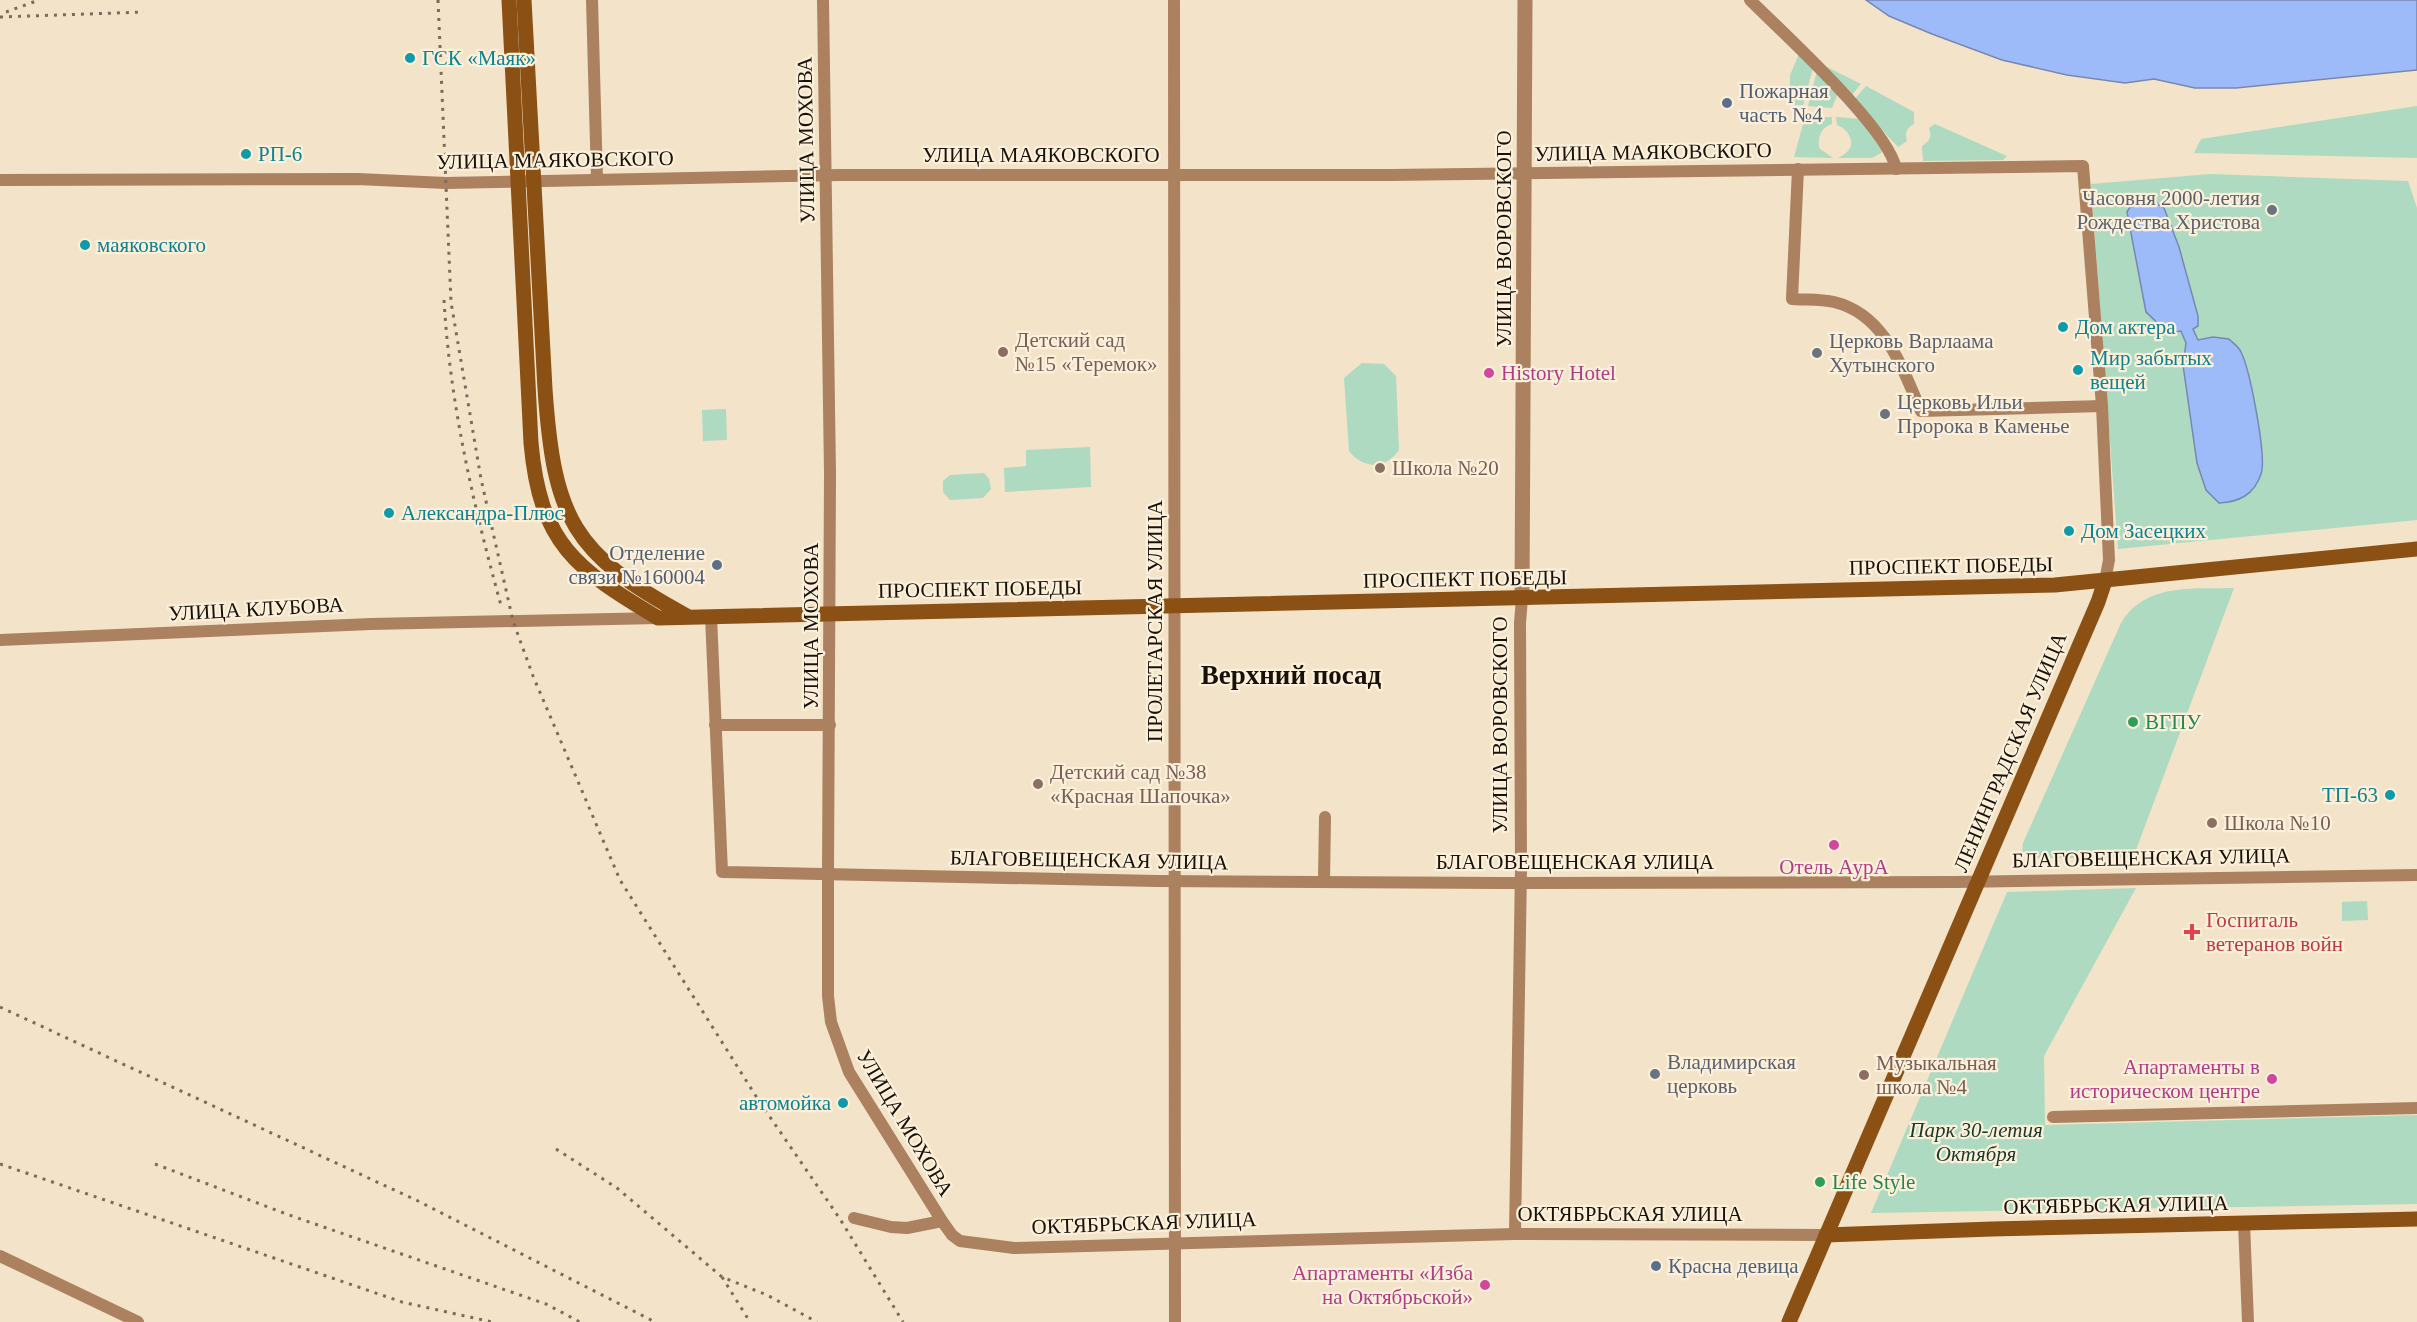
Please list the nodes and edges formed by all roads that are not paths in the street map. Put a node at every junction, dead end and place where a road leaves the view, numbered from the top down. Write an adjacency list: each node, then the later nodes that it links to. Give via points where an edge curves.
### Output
1 (509, 0): 16 (main road)
2 (525, 0): 17 (main road)
3 (592, 0): 14 (street)
4 (824, 0): 13 (street, УЛИЦА МОХОВА)
5 (1174, 0): 12 (street, ПРОЛЕТАРСКАЯ УЛИЦА)
6 (1525, 0): 11 (street, УЛИЦА ВОРОВСКОГО)
7 (1750, 0): 9 (street, via 1861,113 1888,147)
8 (2083, 166): 9 (street, УЛИЦА МАЯКОВСКОГО); 18 (street, ЛЕНИНГРАДСКАЯ УЛИЦА)
9 (1896, 168): 10 (street, УЛИЦА МАЯКОВСКОГО)
10 (1798, 169): 11 (street, УЛИЦА МАЯКОВСКОГО); 18 (street, via 1792,299 1841,304 1882,333 1892,346 1921,411)
11 (1525, 173): 12 (street, УЛИЦА МАЯКОВСКОГО); 21 (street, УЛИЦА ВОРОВСКОГО)
12 (1173, 174): 13 (street, УЛИЦА МАЯКОВСКОГО); 22 (street, ПРОЛЕТАРСКАЯ УЛИЦА)
13 (825, 176): 14 (street, УЛИЦА МАЯКОВСКОГО); 23 (street, УЛИЦА МОХОВА)
14 (597, 179): 17 (street, УЛИЦА МАЯКОВСКОГО)
15 (0, 180): 16 (street, УЛИЦА МАЯКОВСКОГО)
16 (519, 182): 17 (street, УЛИЦА МАЯКОВСКОГО); 26 (main road, via 531,443 542,505 560,542 583,569)
17 (535, 182): 25 (main road, via 548,439 559,494 575,527 602,560 652,597)
18 (2102, 406): 20 (street, ЛЕНИНГРАДСКАЯ УЛИЦА, via 2109,560)
19 (2417, 549): 20 (main road, ПРОСПЕКТ ПОБЕДЫ)
20 (2105, 581): 21 (main road, ПРОСПЕКТ ПОБЕДЫ); 34 (main road, ЛЕНИНГРАДСКАЯ УЛИЦА)
21 (1522, 598): 22 (main road, ПРОСПЕКТ ПОБЕДЫ); 37 (street, УЛИЦА ВОРОВСКОГО)
22 (1175, 606): 23 (main road, ПРОСПЕКТ ПОБЕДЫ); 35 (street, ПРОЛЕТАРСКАЯ УЛИЦА)
23 (831, 613): 24 (main road, ПРОСПЕКТ ПОБЕДЫ); 30 (street, УЛИЦА МОХОВА)
24 (711, 616): 25 (main road, ПРОСПЕКТ ПОБЕДЫ); 29 (street)
25 (689, 617): 26 (main road, ПРОСПЕКТ ПОБЕДЫ)
26 (658, 618): 27 (street, ПРОСПЕКТ ПОБЕДЫ)
27 (513, 621): 28 (street, УЛИЦА КЛУБОВА)
28 (0, 640)
29 (716, 725): 30 (street); 32 (street, БЛАГОВЕЩЕНСКАЯ УЛИЦА, via 722,872)
30 (830, 725): 32 (street, УЛИЦА МОХОВА)
31 (1325, 817): 36 (street)
32 (828, 873): 35 (street, БЛАГОВЕЩЕНСКАЯ УЛИЦА); 42 (street, УЛИЦА МОХОВА, via 828,996 838,1047 849,1072)
33 (2417, 875): 34 (street, БЛАГОВЕЩЕНСКАЯ УЛИЦА)
34 (1978, 880): 37 (street, БЛАГОВЕЩЕНСКАЯ УЛИЦА); 45 (main road, ЛЕНИНГРАДСКАЯ УЛИЦА)
35 (1175, 881): 36 (street, БЛАГОВЕЩЕНСКАЯ УЛИЦА); 46 (street, ПРОЛЕТАРСКАЯ УЛИЦА)
36 (1324, 881): 37 (street, БЛАГОВЕЩЕНСКАЯ УЛИЦА)
37 (1521, 883): 44 (street, УЛИЦА ВОРОВСКОГО)
38 (2417, 1108): 39 (street)
39 (2053, 1117)
40 (855, 1218): 42 (street, via 907,1228)
41 (2417, 1219): 43 (main road, ОКТЯБРЬСКАЯ УЛИЦА)
42 (942, 1221): 46 (street, ОКТЯБРЬСКАЯ УЛИЦА, via 952,1236 960,1240 1014,1248)
43 (2244, 1224): 45 (main road, ОКТЯБРЬСКАЯ УЛИЦА); 51 (street)
44 (1515, 1234): 45 (street, ОКТЯБРЬСКАЯ УЛИЦА); 46 (street, ОКТЯБРЬСКАЯ УЛИЦА)
45 (1826, 1235): 50 (main road, ЛЕНИНГРАДСКАЯ УЛИЦА)
46 (1173, 1242): 49 (street, ПРОЛЕТАРСКАЯ УЛИЦА)
47 (0, 1256): 48 (street)
48 (138, 1322)
49 (1175, 1322)
50 (1789, 1322)
51 (2248, 1322)

